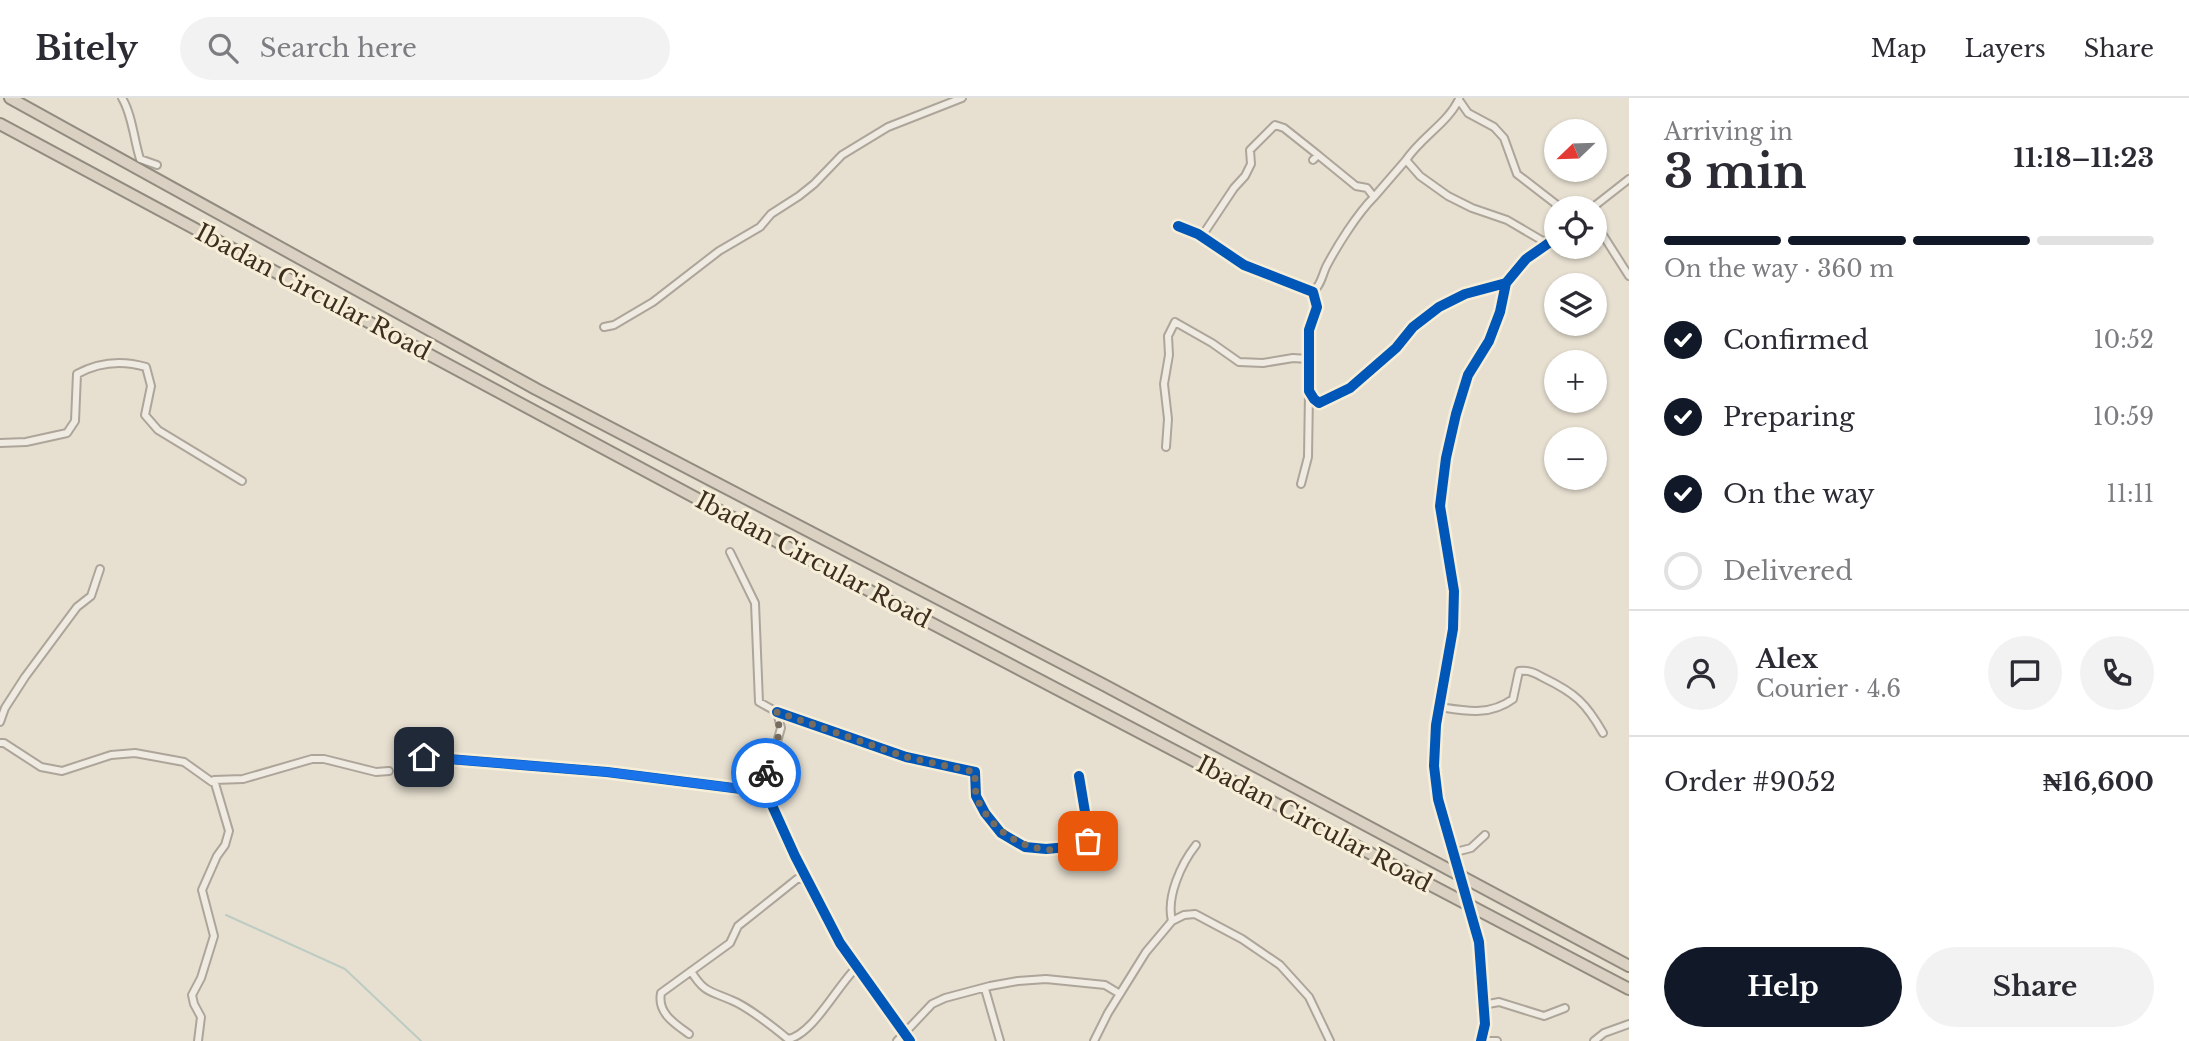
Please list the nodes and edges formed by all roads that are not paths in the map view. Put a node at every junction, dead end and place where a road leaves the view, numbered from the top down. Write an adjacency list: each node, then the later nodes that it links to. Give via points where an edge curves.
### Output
1 (10, 98): 44 (highway, Ibadan Circular Road, via 536,389)
2 (122, 98): 7 (street, via 140,159)
3 (961, 98): 20 (street, via 888,127 842,155 760,227 719,251 653,302)
4 (1459, 99): 6 (street); 9 (street, via 1468,113 1504,138 1517,174)
5 (0, 124): 48 (highway, Ibadan Circular Road, via 830,570)
6 (1406, 160): 11 (street); 15 (street, via 1448,196 1507,220)
7 (158, 165)
8 (1629, 178): 10 (street)
9 (1545, 196)
10 (1607, 196)
11 (1374, 197): 13 (street, via 1275,125 1251,150 1245,176 1204,233); 19 (street, via 1361,210)
12 (1178, 226): 13 (street)
13 (1198, 234): 19 (street, via 1244,265)
14 (1607, 241): 17 (street)
15 (1544, 242)
16 (1544, 247): 18 (street)
17 (1629, 276)
18 (1506, 283): 22 (street, via 1439,307 1350,388 1319,403); 29 (street, via 1489,341 1468,375 1446,458 1440,506 1454,591 1453,629)
19 (1313, 292): 21 (street, via 1317,307 1309,330)
20 (604, 327)
21 (1308, 359): 22 (street); 24 (street, via 1239,362 1174,322 1168,336 1164,384)
22 (1309, 391): 26 (street, via 1308,457)
23 (0, 443): 25 (street, via 67,433 75,421 77,374 92,366 127,362 146,367 151,386 145,415 158,430)
24 (1166, 447)
25 (243, 481)
26 (1301, 484)
27 (730, 552): 30 (street, via 755,603 759,702)
28 (100, 569): 31 (street, via 91,596 77,607 18,687)
29 (1440, 708): 32 (street, via 1469,712 1503,706 1513,699 1519,671 1530,670 1576,696); 41 (street, via 1434,766)
30 (777, 712): 36 (street, via 906,757 975,772 976,796 985,813 1001,833 1025,847 1078,846 1088,841); 38 (street, via 781,728)
31 (0, 722)
32 (1603, 733)
33 (0, 743): 37 (street, via 41,767 62,771 111,755 135,753 184,762 204,779)
34 (424, 757): 38 (street, via 607,772)
35 (389, 771): 37 (street, via 312,759 243,779)
36 (1079, 776)
37 (214, 780): 55 (street, via 229,831 202,890 214,936 192,995 201,1017)
38 (757, 791): 42 (street, via 771,803)
39 (1485, 835): 41 (street, via 1471,848)
40 (1196, 845): 43 (street, via 1185,858 1172,895)
41 (1452, 853): 50 (street, via 1479,942)
42 (806, 879): 45 (street, via 839,943); 46 (street, via 797,879 752,914 738,926 730,943)
43 (1172, 921): 49 (street); 60 (street, via 1195,914 1280,965 1310,997)
44 (1629, 966)
45 (858, 967): 46 (street, via 806,1029 788,1039 731,1000 716,996 699,984); 53 (street)
46 (691, 971): 54 (street, via 661,993 660,999 665,1014)
47 (985, 989): 49 (street, via 1046,979 1105,985); 53 (street, via 932,1003); 58 (street)
48 (1629, 989)
49 (1120, 994): 59 (street)
50 (1483, 1005): 51 (street, via 1499,1002 1544,1016); 61 (street)
51 (1565, 1008)
52 (1629, 1024): 64 (street)
53 (905, 1032): 56 (street); 57 (street)
54 (689, 1034)
55 (198, 1041)
56 (897, 1041)
57 (910, 1041)
58 (1000, 1041)
59 (1094, 1041)
60 (1330, 1041)
61 (1481, 1041)
62 (1487, 1041): 63 (street)
63 (1497, 1041)
64 (1594, 1041)

